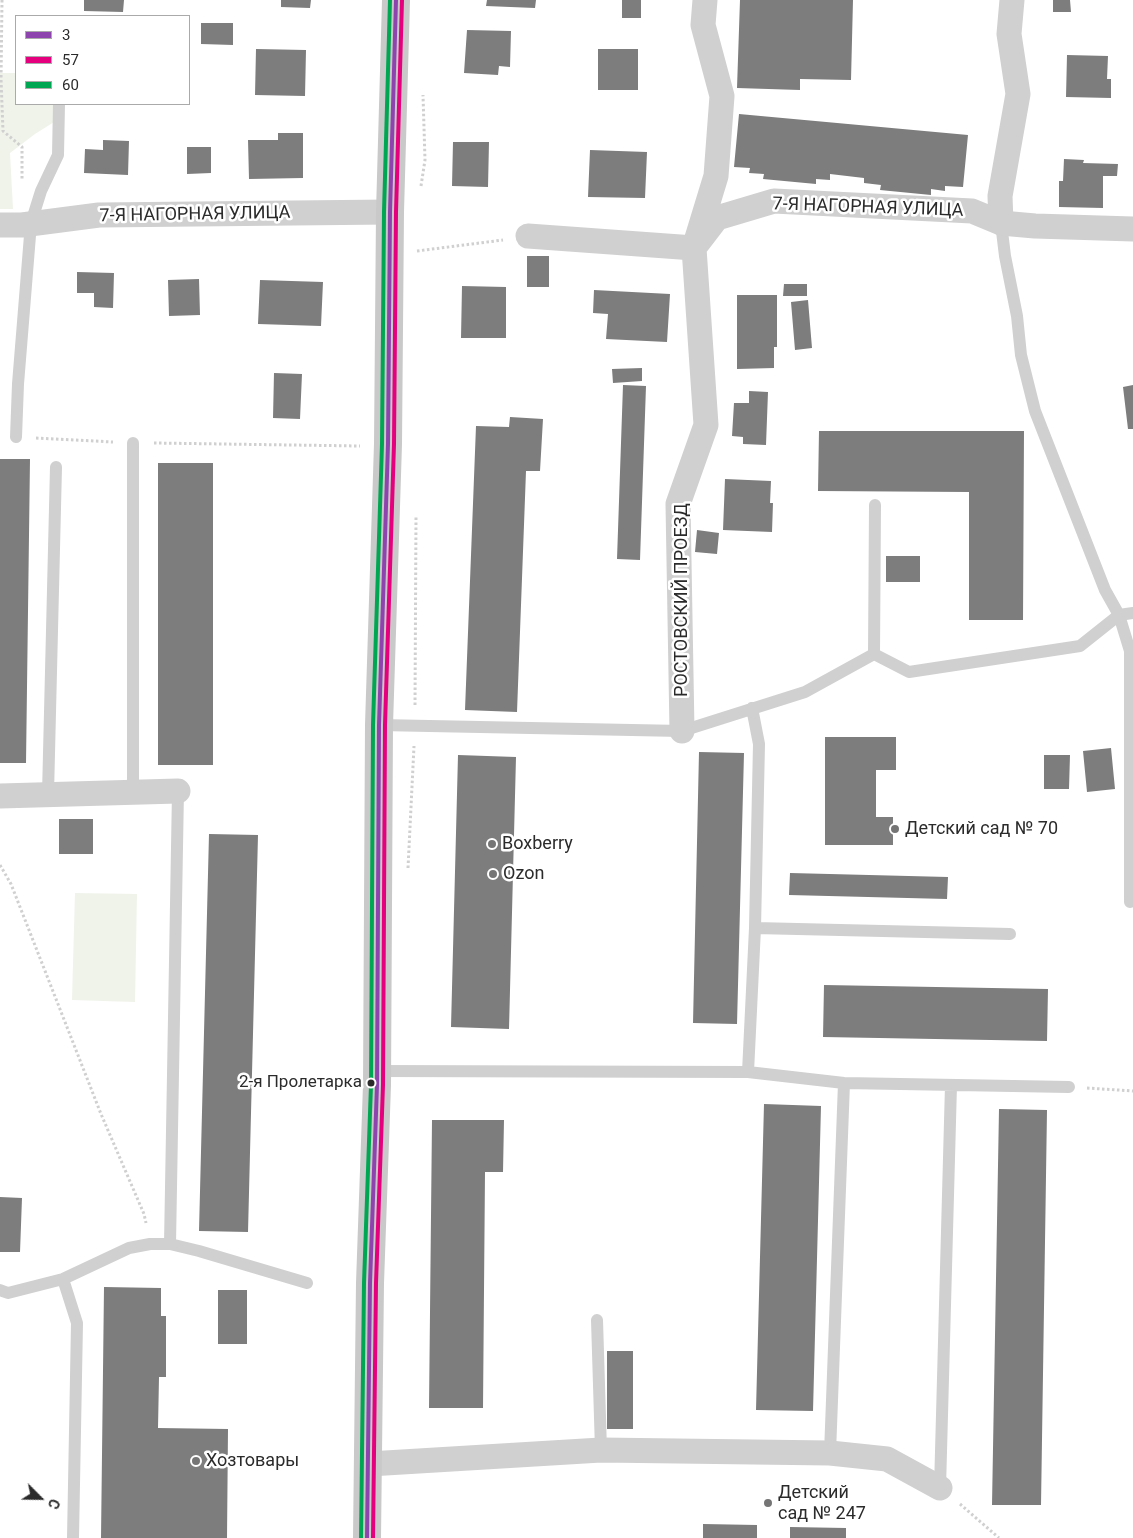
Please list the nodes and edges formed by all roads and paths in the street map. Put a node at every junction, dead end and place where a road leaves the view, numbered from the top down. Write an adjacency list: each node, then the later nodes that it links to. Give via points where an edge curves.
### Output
1 (2, 0): 8 (path, via 3,131 22,147)
2 (396, 0): 6 (street)
3 (705, 0): 11 (street, РОСТОВСКИЙ ПРОЕЗД, via 703,26 722,96 716,176)
4 (1012, 0): 7 (street, via 1009,34 1018,94 1000,196)
5 (59, 105): 8 (lane, via 58,155 41,191)
6 (390, 212): 8 (street, 7-Я НАГОРНАЯ УЛИЦА, via 99,215); 15 (street)
7 (1000, 223): 9 (street, 7-Я НАГОРНАЯ УЛИЦА); 11 (street, 7-Я НАГОРНАЯ УЛИЦА, via 972,211 774,201 718,218); 19 (lane, via 1035,412 1105,590)
8 (18, 224): 13 (lane)
9 (1133, 229)
10 (528, 236): 11 (street); 12 (path)
11 (694, 248): 23 (street, РОСТОВСКИЙ ПРОЕЗД, via 706,425 678,504)
12 (417, 251)
13 (16, 437): 14 (path)
14 (133, 443): 15 (path); 25 (lane)
15 (388, 444): 22 (street)
16 (56, 467): 26 (lane)
17 (875, 505): 20 (lane)
18 (1133, 613): 19 (lane)
19 (1119, 615): 20 (lane, via 1080,646 909,672); 29 (lane, via 1130,651)
20 (874, 654): 21 (lane, via 805,692)
21 (752, 708): 23 (lane); 30 (lane, via 759,744)
22 (379, 725): 23 (lane); 32 (street)
23 (682, 730)
24 (178, 791): 25 (street); 40 (lane)
25 (133, 792): 26 (street)
26 (48, 794): 27 (street)
27 (0, 796)
28 (0, 865): 39 (path, via 11,884 100,1114 144,1214)
29 (1130, 902)
30 (755, 928): 31 (lane); 33 (lane)
31 (1010, 934)
32 (376, 1071): 33 (lane); 47 (street)
33 (748, 1072): 34 (lane)
34 (844, 1083): 35 (lane); 46 (lane)
35 (951, 1086): 36 (lane); 48 (lane)
36 (1069, 1087)
37 (1107, 1088): 38 (path)
38 (1133, 1091)
39 (150, 1244): 40 (lane); 41 (lane, via 129,1248)
40 (170, 1244): 42 (lane)
41 (63, 1279): 43 (lane); 49 (lane, via 77,1323)
42 (307, 1283)
43 (3, 1294)
44 (597, 1320): 45 (lane)
45 (601, 1450): 46 (street); 47 (street)
46 (830, 1453): 48 (street, via 887,1459)
47 (369, 1464): 50 (street)
48 (940, 1488): 51 (path)
49 (73, 1538)
50 (367, 1538)
51 (999, 1538)

